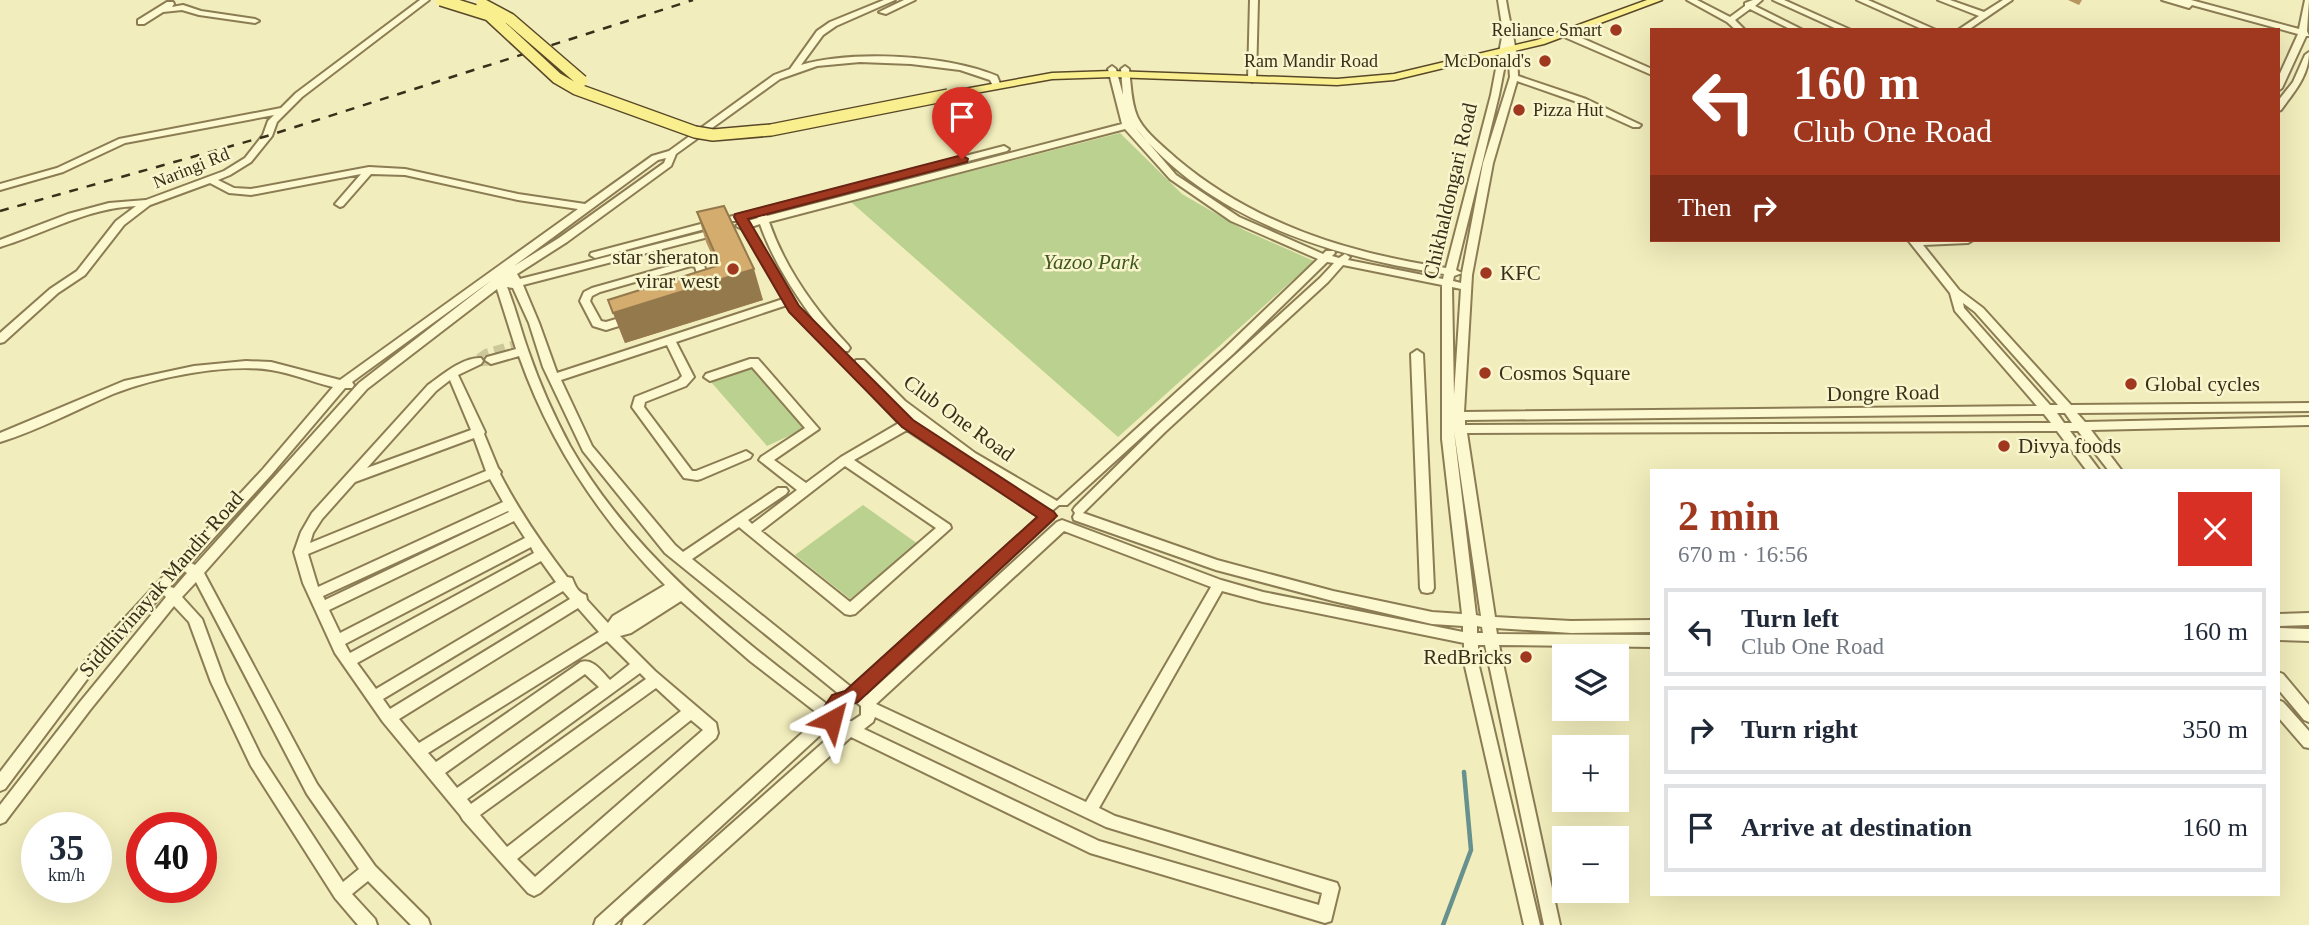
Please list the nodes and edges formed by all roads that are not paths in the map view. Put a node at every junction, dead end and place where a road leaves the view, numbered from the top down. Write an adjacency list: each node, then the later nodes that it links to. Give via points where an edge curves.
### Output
1 (176, 0): 22 (street)
2 (411, 0): 20 (street)
3 (442, 0): 47 (main road, Ram Mandir Road, bridge, via 489,15 557,78 576,89 695,132 771,130)
4 (470, 0): 47 (main road, bridge, via 519,24 580,80 705,124 768,124)
5 (891, 0): 34 (street)
6 (911, 0): 34 (street, via 858,23)
7 (1254, 0): 43 (street)
8 (1502, 0): 37 (street)
9 (1637, 0): 37 (main road)
10 (1657, 0): 35 (main road, Ram Mandir Road)
11 (1691, 0): 24 (street)
12 (1758, 0): 21 (street)
13 (1777, 0): 29 (street)
14 (1861, 0): 30 (street)
15 (1942, 0): 23 (street)
16 (2008, 0): 23 (street)
17 (2166, 0): 32 (street)
18 (2182, 0): 36 (street)
19 (2309, 0): 36 (street)
20 (424, 1): 49 (street, Naringi Rd, via 317,79)
21 (1748, 5): 24 (street); 28 (street)
22 (166, 7): 25 (street); 26 (street)
23 (1985, 15): 31 (street)
24 (1730, 20): 27 (street)
25 (255, 21)
26 (141, 22)
27 (1739, 28)
28 (1795, 28)
29 (1842, 28)
30 (1927, 28)
31 (1965, 28)
32 (2271, 28)
33 (2280, 30): 36 (street)
34 (820, 33): 39 (street)
35 (1565, 34): 37 (main road, Ram Mandir Road); 40 (street)
36 (2306, 35): 46 (street)
37 (1507, 44): 43 (main road, Ram Mandir Road, via 1394,78 1337,82); 44 (street, Chikhaldongari Road); 71 (street, Chikhaldongari Road)
38 (2309, 55): 48 (street)
39 (793, 70): 45 (street, Ram Mandir Road, via 825,62 880,62 968,68 984,72); 52 (street, Ram Mandir Road)
40 (1650, 71)
41 (1112, 72): 42 (main road, Ram Mandir Road); 45 (main road, Ram Mandir Road); 50 (street)
42 (1126, 72): 43 (main road, Ram Mandir Road); 50 (street)
43 (1252, 75)
44 (1514, 76): 51 (street); 72 (street, Chikhaldongari Road, via 1488,163)
45 (996, 82): 47 (main road, Ram Mandir Road)
46 (2280, 84)
47 (947, 91)
48 (2280, 105)
49 (282, 111): 54 (street, Naringi Rd, via 248,160); 55 (street, via 122,141 60,170)
50 (1130, 121): 59 (street); 64 (street, via 1208,191 1296,234); 66 (street, via 1173,177 1225,212)
51 (1636, 125)
52 (672, 153): 58 (street, Ram Mandir Road, via 655,158); 70 (street, via 668,164)
53 (369, 170): 54 (street, via 251,192 232,191); 57 (street); 58 (street, via 405,172)
54 (210, 179): 56 (street, Naringi Rd)
55 (0, 187)
56 (147, 203): 62 (street, via 110,206); 76 (street, Naringi Rd, via 120,223 81,272)
57 (340, 204)
58 (586, 207): 70 (street, Ram Mandir Road)
59 (762, 216): 60 (street); 104 (street, Club One Road, via 791,276 837,341 901,404 971,456)
60 (743, 221): 63 (street); 70 (street); 75 (street, Club One Road)
61 (1915, 242): 74 (street)
62 (0, 244)
63 (670, 244): 68 (street); 69 (street)
64 (1335, 247): 65 (street); 66 (street)
65 (1349, 252): 67 (street); 71 (street)
66 (1325, 258): 67 (street); 104 (street)
67 (1340, 263): 71 (street); 106 (street, via 1152,438)
68 (679, 266): 69 (street); 69 (street, via 699,265 706,294 600,326 585,298)
69 (607, 273): 70 (street)
70 (512, 274): 73 (street, Ram Mandir Road); 73 (street); 83 (street)
71 (1448, 278): 72 (street); 125 (street, Chikhaldongari Road, via 1448,439)
72 (1467, 281): 90 (street, Chikhaldongari Road)
73 (499, 282): 78 (street); 84 (street, Siddhivinayak Mandir Road); 85 (street, Siddhivinayak Mandir Road)
74 (1955, 292): 87 (street, via 1959,309); 88 (street, via 1979,310)
75 (789, 301): 77 (street); 91 (street, Club One Road)
76 (0, 339)
77 (670, 340): 83 (street); 96 (street, via 688,377 639,400 638,407 688,475 697,476)
78 (523, 351): 80 (street); 120 (street, via 564,445 597,500)
79 (1417, 354): 119 (street)
80 (484, 361): 81 (street)
81 (452, 373): 94 (street); 101 (street, via 432,388)
82 (710, 377): 102 (street, via 754,362 813,429 765,460)
83 (554, 378): 113 (street, via 587,447)
84 (342, 384): 85 (street); 95 (street, via 285,368 222,366 128,384); 114 (street, Siddhivinayak Mandir Road)
85 (363, 386): 115 (street, Siddhivinayak Mandir Road)
86 (2309, 407): 88 (street, Dongre Road)
87 (2046, 408): 88 (street, Dongre Road); 90 (street, Dongre Road); 93 (street)
88 (2067, 408): 92 (street)
89 (2309, 421): 92 (street, Dongre Road)
90 (1459, 423): 93 (street, Dongre Road); 127 (street, Chikhaldongari Road)
91 (907, 424): 97 (street); 104 (street, Club One Road)
92 (2081, 426): 93 (street, Dongre Road); 99 (street)
93 (2061, 427): 98 (street)
94 (479, 432): 100 (street); 101 (street)
95 (0, 439)
96 (746, 455)
97 (845, 460): 102 (street); 109 (street, via 945,528 850,610)
98 (2092, 469)
99 (2114, 469)
100 (495, 472): 105 (street); 111 (street)
101 (350, 480): 111 (street, via 307,532)
102 (805, 489): 109 (street)
103 (782, 491): 107 (street)
104 (1055, 508): 106 (street, Club One Road, via 1073,504); 108 (street, Club One Road, via 1053,522); 141 (street)
105 (514, 509): 110 (street); 123 (street)
106 (1079, 513): 108 (street, via 1071,524); 125 (street, Club One Road, via 1216,565 1333,597 1432,618)
107 (739, 520): 109 (street); 113 (street)
108 (1062, 525): 117 (street, Club One Road); 143 (street)
109 (752, 531)
110 (533, 540): 112 (street); 134 (street)
111 (302, 552): 123 (street)
112 (543, 555): 116 (street); 136 (street)
113 (682, 559): 141 (street)
114 (181, 564): 115 (street); 118 (street, Siddhivinayak Mandir Road)
115 (197, 572): 121 (street, Siddhivinayak Mandir Road); 159 (street, via 312,789)
116 (567, 582): 122 (street); 142 (street)
117 (1219, 585): 132 (street, Club One Road); 155 (street)
118 (160, 586): 121 (street); 153 (street, Siddhivinayak Mandir Road, via 89,666)
119 (1427, 588)
120 (679, 589): 129 (street, via 626,629); 146 (street)
121 (175, 596): 157 (street, Siddhivinayak Mandir Road); 160 (street, via 195,619 218,682 256,761)
122 (580, 599): 129 (street); 148 (street)
123 (318, 601): 134 (street)
124 (2309, 619): 126 (street)
125 (1470, 620): 127 (street, Club One Road); 132 (street, Chikhaldongari Road)
126 (2280, 620)
127 (1489, 621): 128 (street, Club One Road); 133 (street, Chikhaldongari Road)
128 (1650, 626)
129 (608, 633): 137 (street); 151 (street)
130 (2280, 634): 131 (street)
131 (2309, 635)
132 (1470, 639): 133 (street, Club One Road); 165 (street, Chikhaldongari Road, via 1471,662)
133 (1491, 639): 135 (street, Club One Road); 166 (street, Chikhaldongari Road)
134 (337, 641): 136 (street)
135 (1650, 641)
136 (348, 661): 142 (street)
137 (640, 665): 138 (street); 140 (street)
138 (656, 680): 145 (street); 156 (street)
139 (2280, 680): 147 (street)
140 (609, 688): 152 (street, via 586,666); 154 (street)
141 (851, 696): 143 (street); 146 (street, via 835,705)
142 (373, 698): 148 (street)
143 (869, 705): 149 (street, via 865,722); 155 (street)
144 (2280, 708): 150 (street)
145 (691, 712): 158 (street); 158 (street, via 711,728 707,738 534,888)
146 (831, 716): 149 (street, via 838,727); 163 (street)
147 (2309, 716)
148 (388, 718): 151 (street)
149 (849, 729): 155 (street, via 1096,848 1325,915 1331,888 1112,822); 164 (street)
150 (2309, 742)
151 (417, 752): 152 (street)
152 (434, 772): 154 (street)
153 (0, 784)
154 (455, 799): 156 (street)
155 (1089, 811)
156 (468, 815): 158 (street)
157 (0, 817)
158 (506, 859)
159 (369, 871): 160 (street); 162 (street)
160 (341, 893): 161 (street)
161 (369, 925)
162 (422, 925)
163 (602, 925)
164 (630, 925)
165 (1532, 925)
166 (1552, 925)

